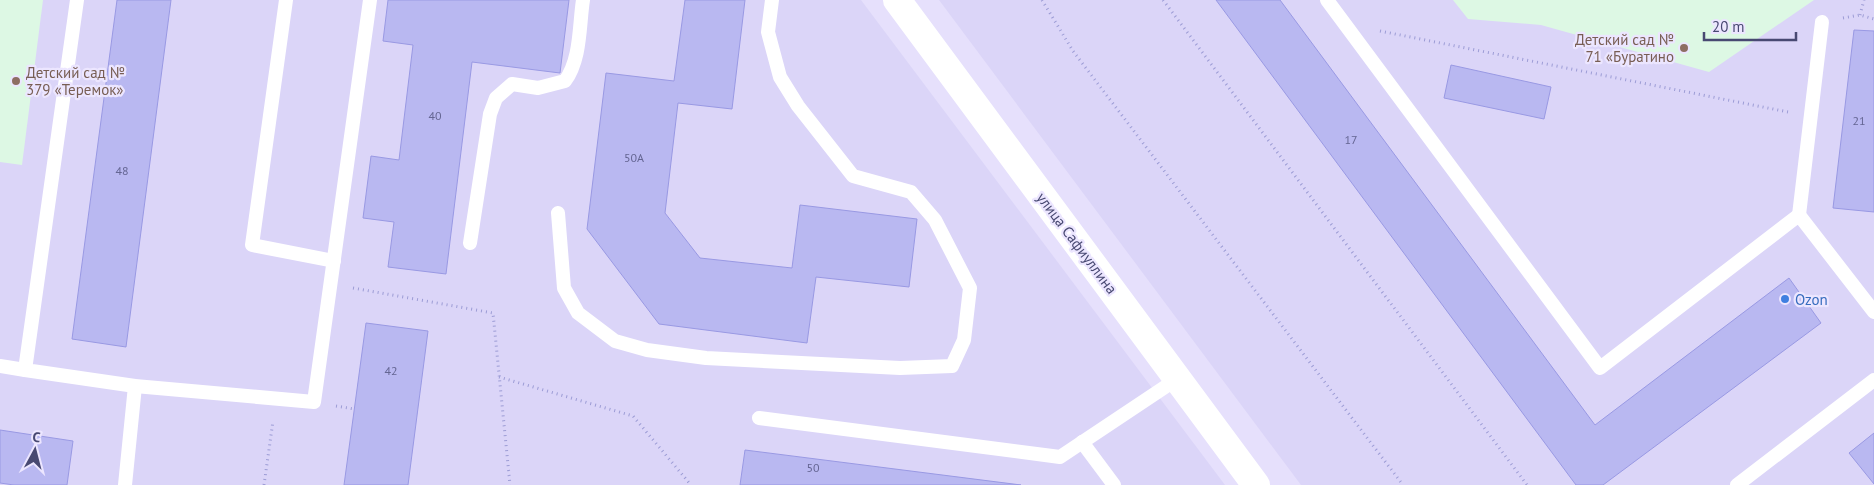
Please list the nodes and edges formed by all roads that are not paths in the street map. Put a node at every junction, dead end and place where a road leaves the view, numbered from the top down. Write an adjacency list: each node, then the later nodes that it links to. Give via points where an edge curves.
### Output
1 (77, 0): 15 (lane)
2 (286, 0): 12 (lane, via 252,245)
3 (370, 0): 12 (lane)
4 (583, 0): 11 (lane, via 576,57 565,81 538,88 512,84 496,98 490,114)
5 (772, 0): 9 (lane, via 768,32 780,77 798,106 853,176 911,192 935,220 970,288 964,340 952,366 900,368 706,358 614,342 578,313 564,288)
6 (897, 0): 16 (street, улица Сафиуллина)
7 (1326, 0): 10 (lane, via 1600,368)
8 (1822, 22): 10 (lane)
9 (558, 213)
10 (1799, 215): 13 (lane)
11 (470, 243)
12 (334, 261): 18 (lane, via 314,402)
13 (1874, 312)
14 (0, 366): 15 (lane)
15 (25, 370): 18 (lane)
16 (1177, 379): 20 (lane); 24 (street, улица Сафиуллина)
17 (1874, 380): 21 (lane)
18 (135, 386): 22 (lane)
19 (759, 418): 20 (lane, via 1060,457)
20 (1082, 442): 23 (lane)
21 (1754, 480): 25 (lane)
22 (126, 485)
23 (1114, 485)
24 (1256, 485)
25 (1737, 485)

